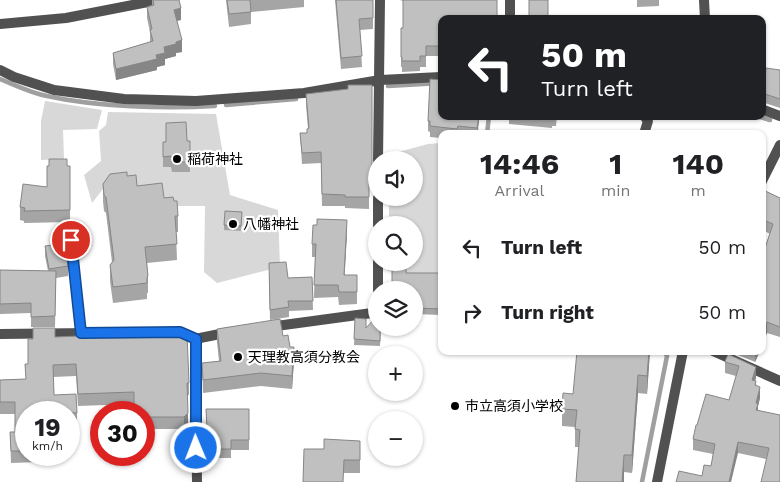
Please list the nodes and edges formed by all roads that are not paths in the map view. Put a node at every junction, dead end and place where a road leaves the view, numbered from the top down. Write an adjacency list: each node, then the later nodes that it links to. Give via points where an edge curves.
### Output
1 (158, 0): 5 (street)
2 (380, 0): 11 (street)
3 (510, 0): 6 (street)
4 (704, 0): 7 (street)
5 (120, 3): 8 (street, via 66,18)
6 (510, 15)
7 (705, 15)
8 (0, 24)
9 (0, 70): 11 (street, via 54,90 124,99 196,101 304,92)
10 (438, 77): 11 (street)
11 (380, 80): 15 (street)
12 (766, 111): 13 (street)
13 (780, 116)
14 (780, 145): 16 (street)
15 (378, 151)
16 (766, 173)
17 (71, 240): 21 (lane)
18 (368, 314): 19 (street)
19 (255, 329)
20 (236, 331): 23 (street)
21 (81, 333): 22 (street); 23 (street, via 180,332)
22 (0, 334)
23 (196, 339): 27 (street)
24 (682, 355): 28 (street)
25 (722, 355): 26 (street)
26 (780, 381)
27 (197, 482)
28 (657, 482)

